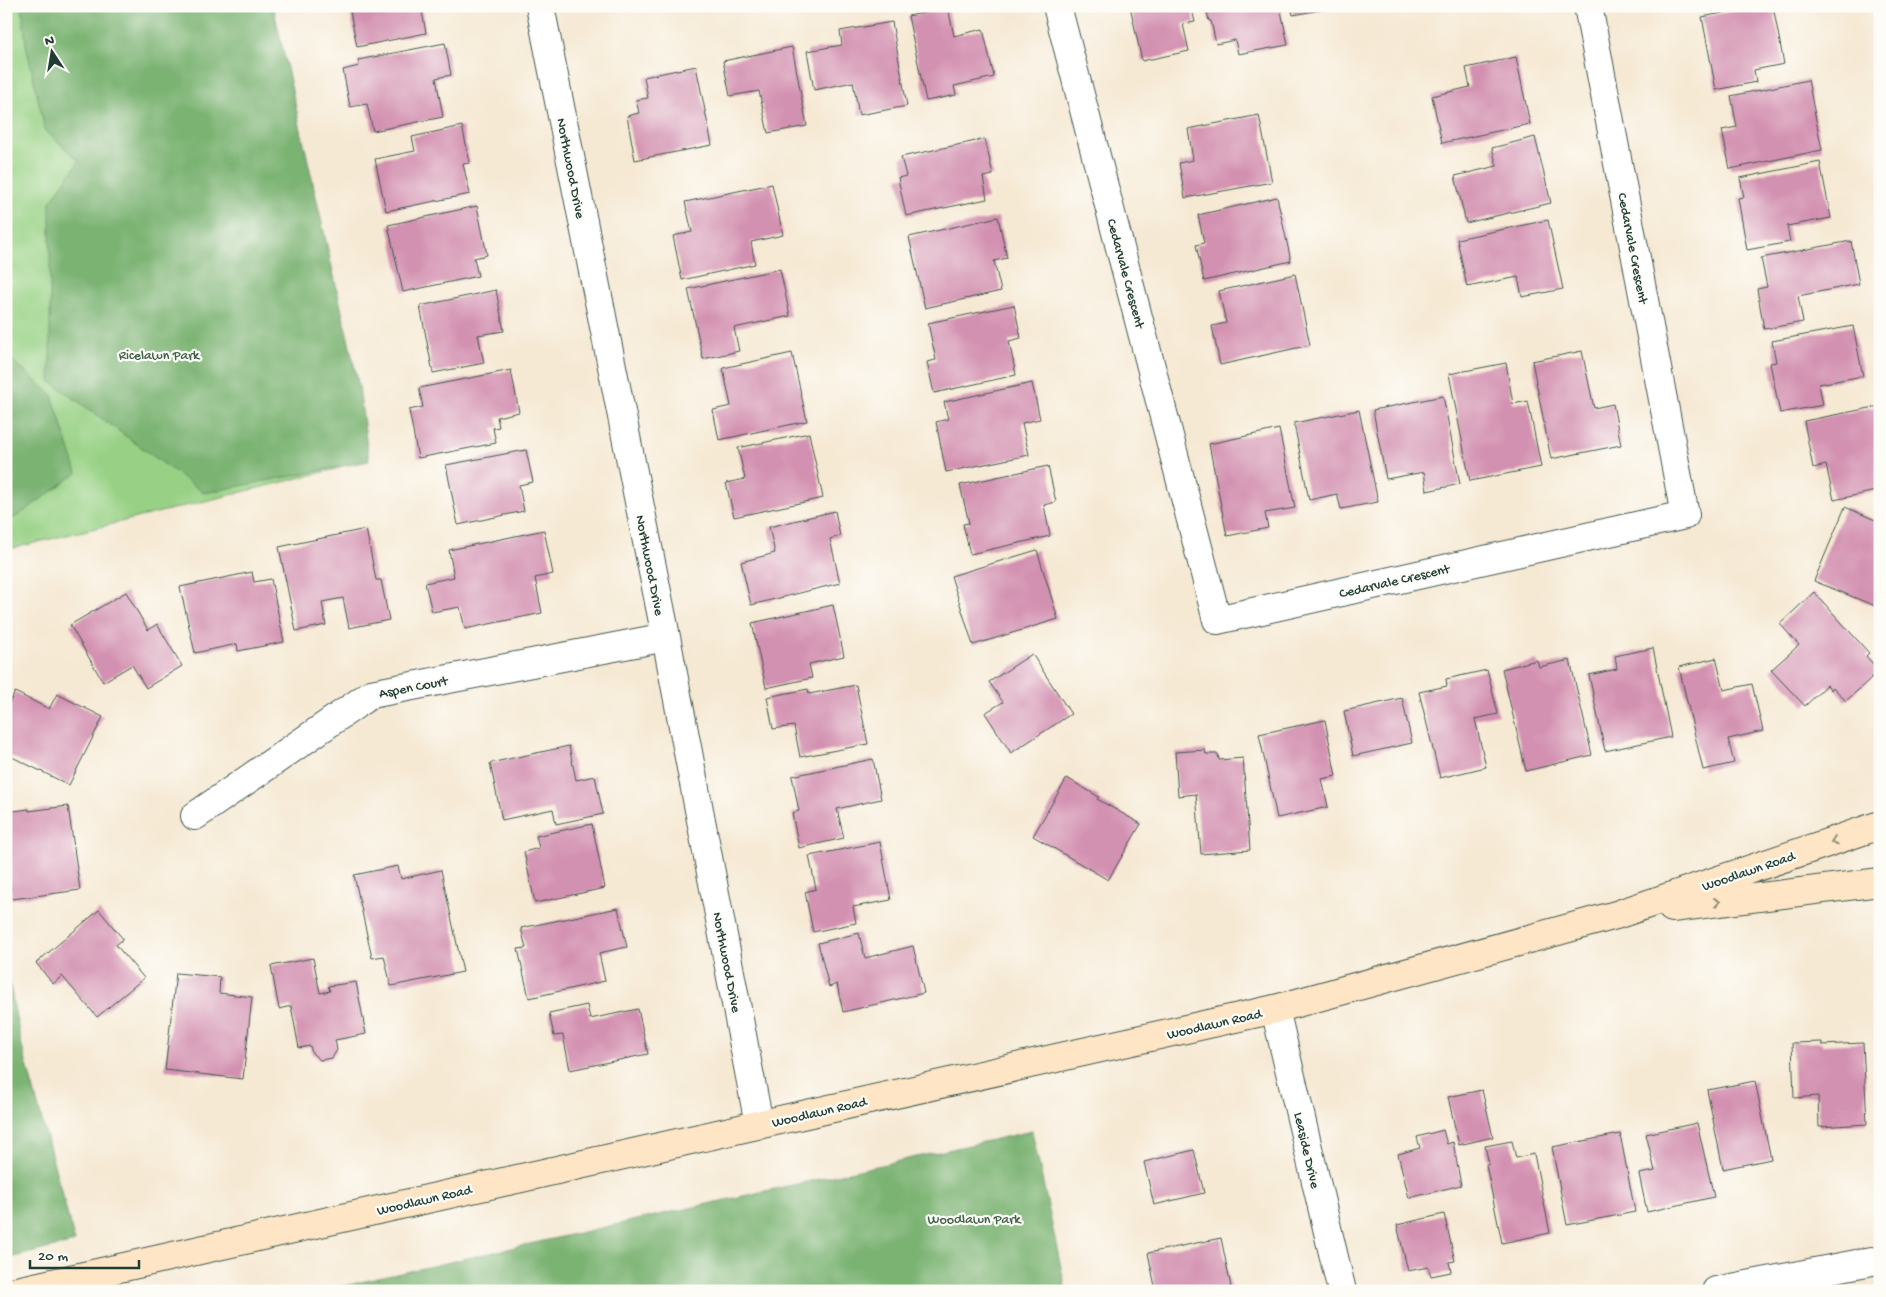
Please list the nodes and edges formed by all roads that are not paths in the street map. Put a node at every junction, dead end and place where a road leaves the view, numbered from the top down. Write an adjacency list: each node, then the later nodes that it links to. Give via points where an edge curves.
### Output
1 (540, 6): 4 (street, Northwood Drive)
2 (1057, 6): 3 (street, Cedarvale Crescent, via 1217,620 1685,514)
3 (1588, 6)
4 (666, 637): 5 (street, Aspen Court, via 371,694); 10 (street, Northwood Drive)
5 (195, 816)
6 (1880, 825): 8 (main road, Woodlawn Road, one-way to 8)
7 (1880, 882): 8 (main road, Woodlawn Road, one-way to 7)
8 (1616, 915): 9 (main road, Woodlawn Road)
9 (1275, 1009): 10 (main road, Woodlawn Road); 13 (street, Leaside Drive)
10 (759, 1124): 12 (main road, Woodlawn Road)
11 (1872, 1261): 14 (street)
12 (17, 1291)
13 (1342, 1291)
14 (1716, 1291)

